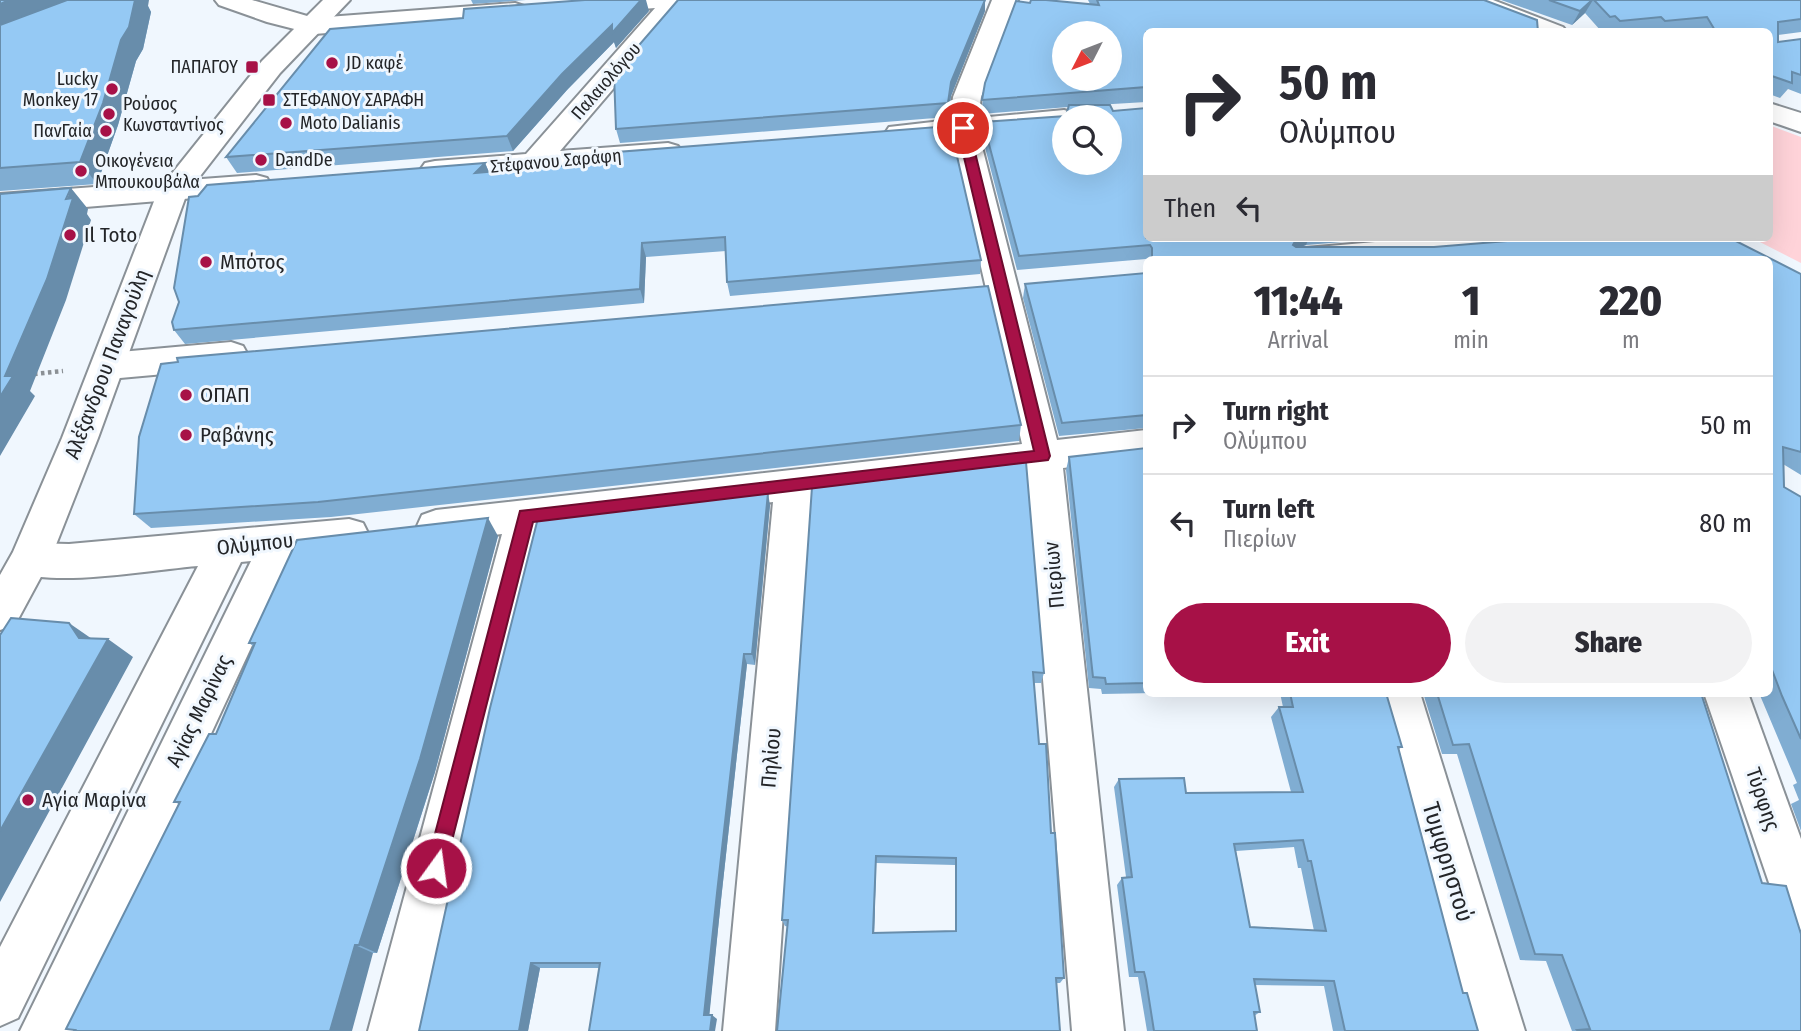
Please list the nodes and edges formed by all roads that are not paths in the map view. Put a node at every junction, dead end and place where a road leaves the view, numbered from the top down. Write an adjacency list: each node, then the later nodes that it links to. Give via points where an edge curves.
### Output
1 (228, 0): 7 (street, via 276,17)
2 (664, 0): 6 (street)
3 (677, 0): 16 (street, Παλαιολόγου)
4 (1005, 0): 13 (street, via 967,97)
5 (1470, 0): 9 (street)
6 (568, 7)
7 (325, 8): 8 (street); 19 (street, Αλέξανδρου Παναγούλη, via 271,67)
8 (541, 9)
9 (1544, 28)
10 (1773, 112): 12 (street)
11 (1052, 120): 13 (street)
12 (1801, 123)
13 (963, 128): 14 (street); 27 (street, Πιερίων)
14 (866, 135)
15 (701, 149): 16 (street, Στέφανου Σαράφη)
16 (535, 162): 17 (street, Στέφανου Σαράφη)
17 (409, 172)
18 (284, 182): 19 (street)
19 (173, 191): 20 (street); 25 (street, Αλέξανδρου Παναγούλη)
20 (0, 204)
21 (1513, 242): 22 (street)
22 (1430, 254): 23 (street)
23 (1380, 256)
24 (264, 352): 25 (street)
25 (109, 366): 32 (street, Αλέξανδρου Παναγούλη)
26 (1143, 444): 27 (street, Ολύμπου)
27 (1043, 456): 28 (street, Ολύμπου); 41 (street, Πιερίων)
28 (793, 485): 29 (street, Ολύμπου); 40 (street, Πηλίου)
29 (526, 516): 30 (street, Ολύμπου); 39 (street)
30 (280, 542): 31 (street, Ολύμπου); 38 (street, Αγίας Μαρίνας)
31 (229, 547): 32 (street, Ολύμπου, via 69,561); 37 (street)
32 (30, 560): 33 (street, Αλέξανδρου Παναγούλη)
33 (0, 612)
34 (1399, 697): 42 (street, Τυμφρηστού)
35 (1727, 697): 36 (street, Τύρφης)
36 (1801, 906)
37 (0, 1000)
38 (46, 1031)
39 (394, 1031)
40 (749, 1031)
41 (1098, 1031)
42 (1499, 1031)

